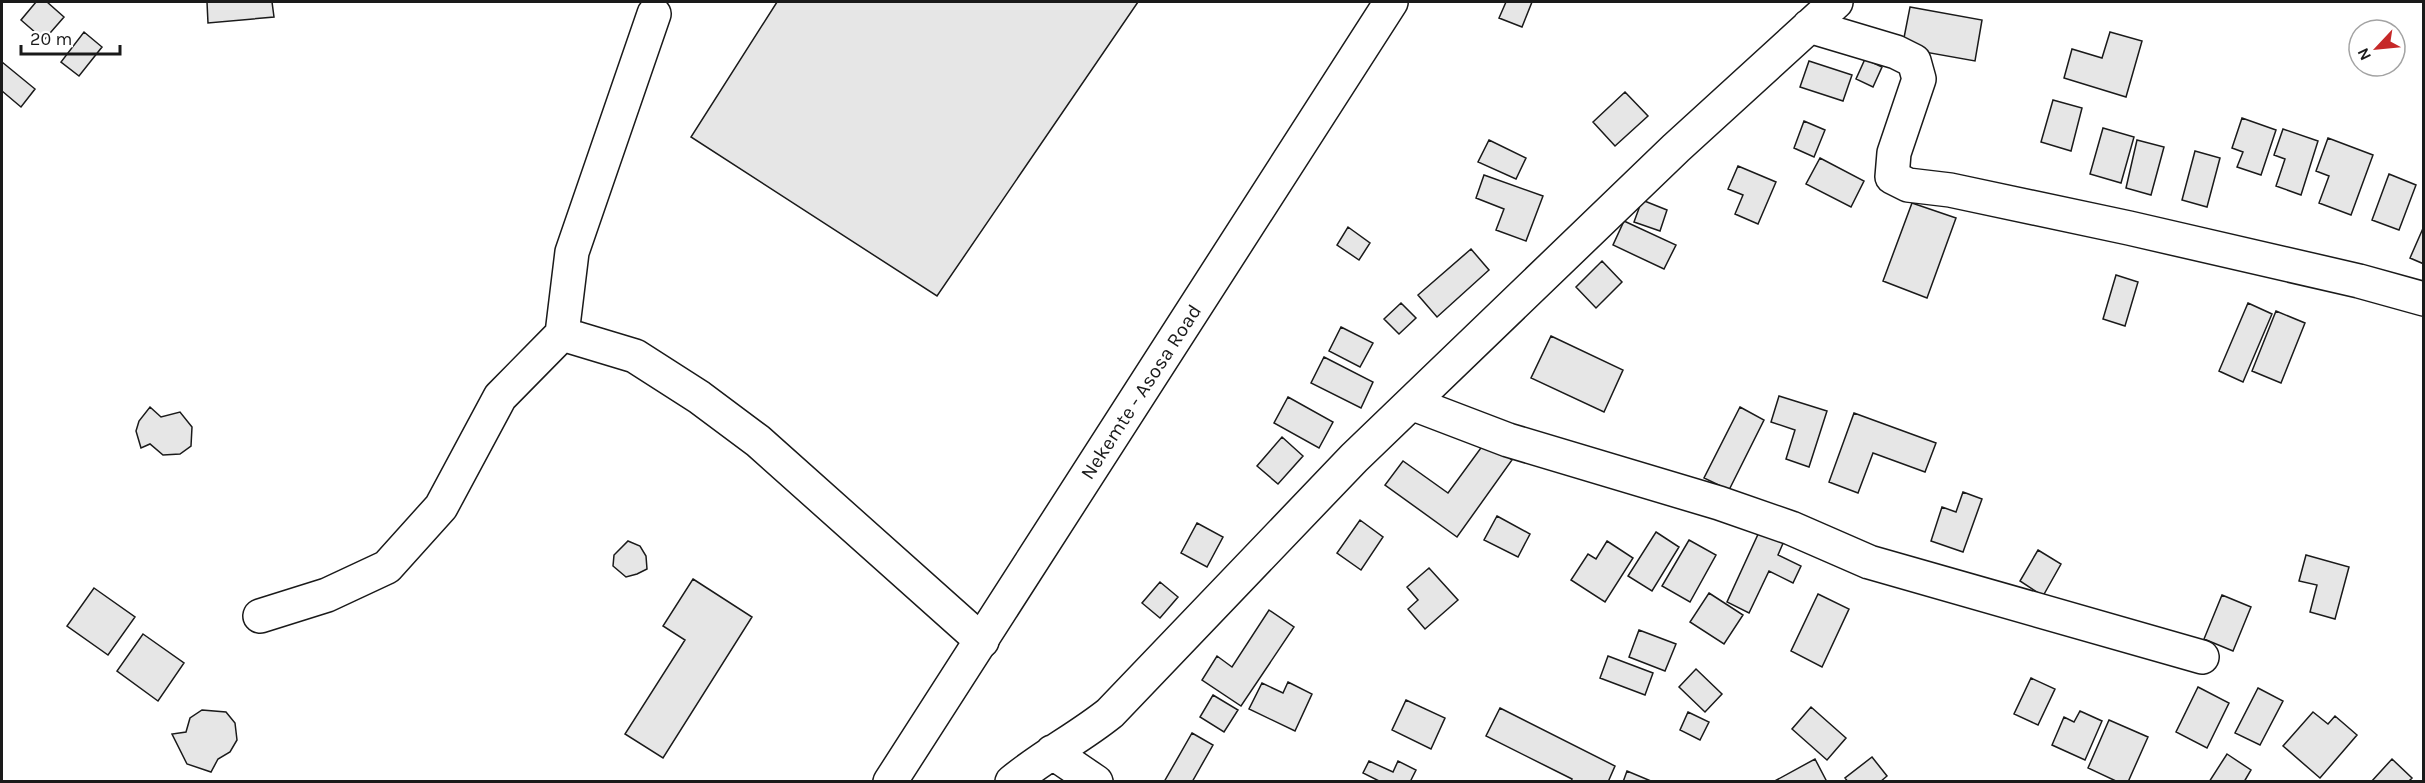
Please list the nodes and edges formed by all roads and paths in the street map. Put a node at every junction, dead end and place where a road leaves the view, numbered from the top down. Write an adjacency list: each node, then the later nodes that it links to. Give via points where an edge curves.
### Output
1 (1391, 2): 9 (main road, Nekemte - Asosa Road)
2 (1836, 2): 4 (main road)
3 (654, 14): 6 (main road, via 572,252)
4 (1809, 26): 5 (main road, via 1914,61 1919,79 1894,153 1892,177 1908,185 1950,190 2129,228); 7 (main road)
5 (2424, 298)
6 (562, 334): 8 (main road, via 500,397 441,507 387,567 327,595); 9 (main road, via 635,356 699,397 758,441)
7 (1411, 403): 10 (main road, via 1508,440 1719,503 1791,528 1869,562); 11 (main road, via 1110,713)
8 (260, 616)
9 (982, 641): 12 (main road, Nekemte - Asosa Road)
10 (2202, 657)
11 (1052, 752): 13 (main road); 14 (main road)
12 (890, 782)
13 (1012, 782)
14 (1096, 782)

